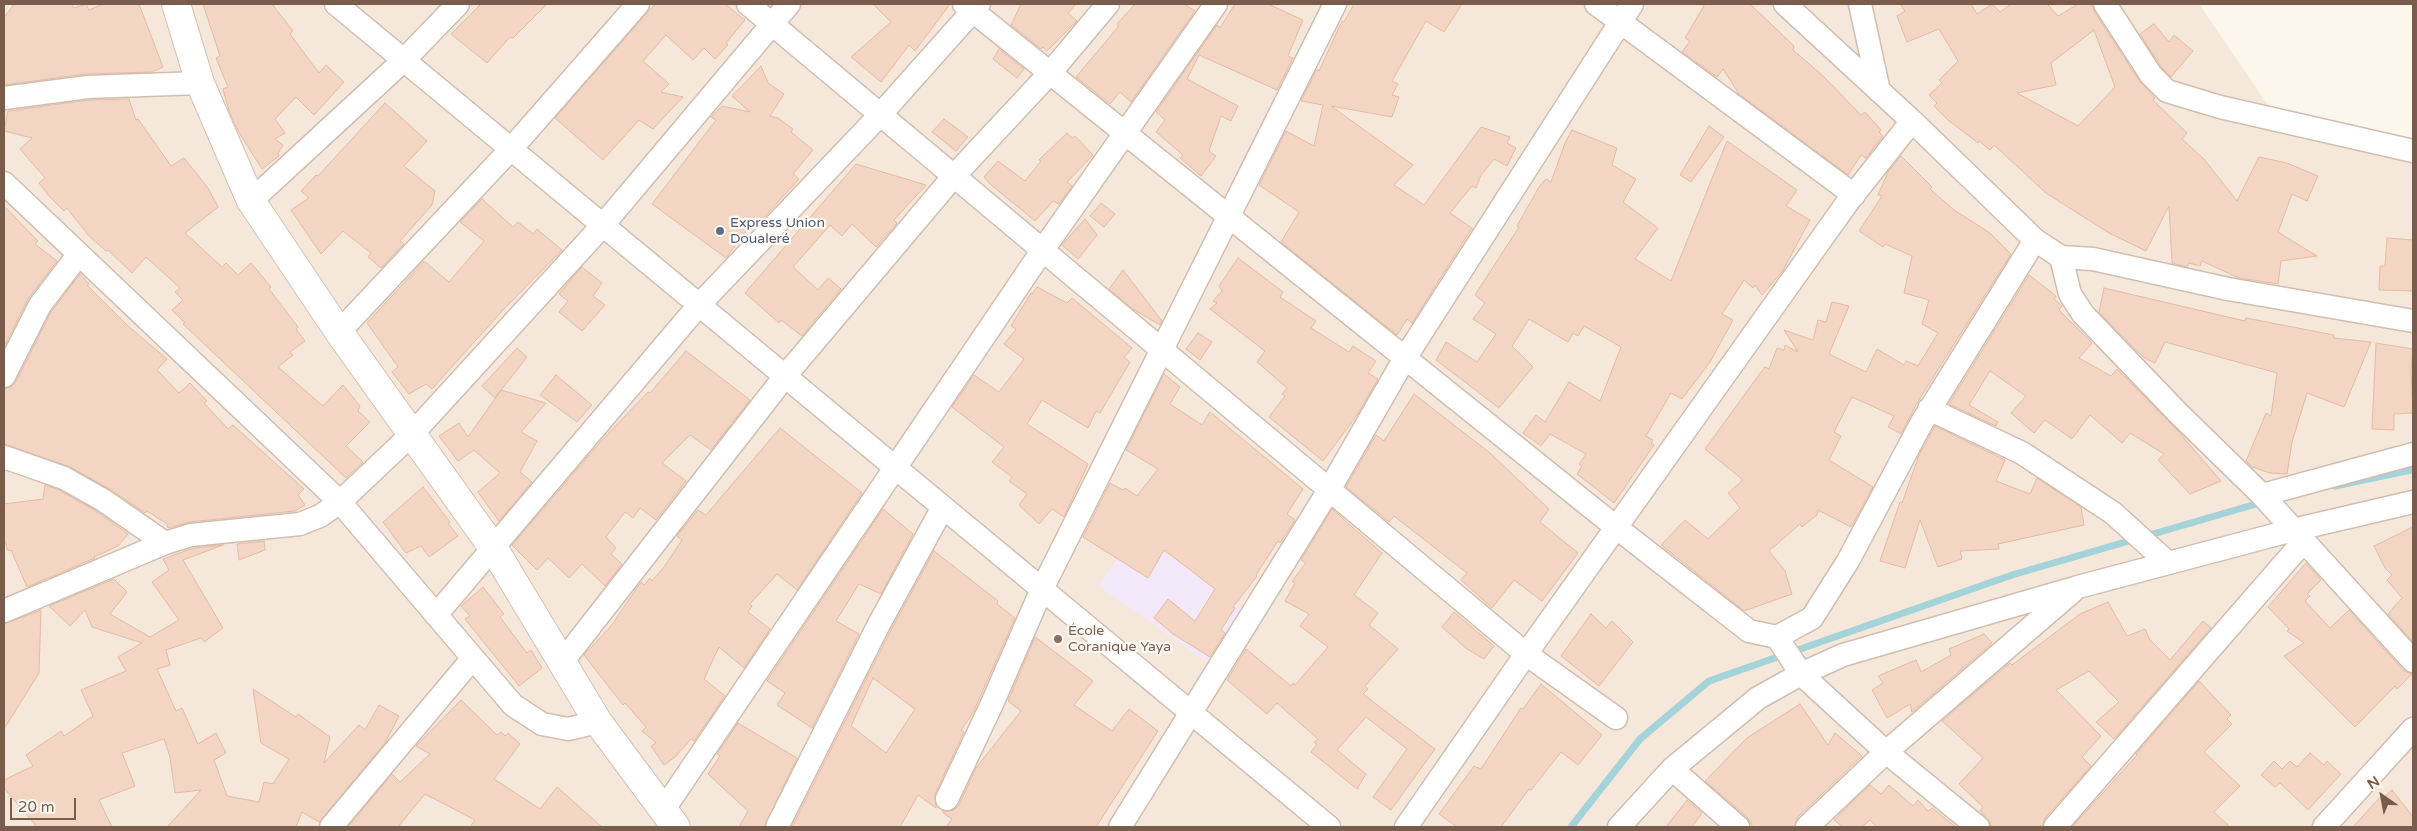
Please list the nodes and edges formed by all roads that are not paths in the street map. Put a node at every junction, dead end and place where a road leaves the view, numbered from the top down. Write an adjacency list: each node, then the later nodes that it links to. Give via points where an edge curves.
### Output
1 (176, 4): 20 (street)
2 (336, 4): 18 (street)
3 (458, 4): 18 (street)
4 (638, 4): 26 (street)
5 (748, 4): 17 (street)
6 (789, 4): 17 (street)
7 (1108, 4): 19 (street)
8 (1216, 4): 25 (street)
9 (1335, 4): 32 (street)
10 (1596, 4): 16 (street)
11 (1632, 4): 16 (street)
12 (1784, 4): 21 (street)
13 (1860, 4): 21 (street)
14 (2105, 4): 27 (street, via 2151,75 2167,91)
15 (972, 6): 19 (street); 23 (street)
16 (1620, 23): 30 (street); 42 (street)
17 (772, 24): 23 (street); 33 (street)
18 (404, 60): 26 (street); 31 (street)
19 (1050, 74): 25 (street); 28 (street)
20 (200, 83): 22 (street, via 88,87); 31 (street)
21 (1880, 91): 24 (street)
22 (4, 98)
23 (880, 115): 28 (street); 38 (street)
24 (1912, 121): 30 (street); 34 (street)
25 (1125, 132): 32 (street); 35 (street)
26 (511, 149): 33 (street); 40 (street)
27 (2413, 151)
28 (953, 177): 35 (street); 43 (street)
29 (4, 183): 36 (street)
30 (1854, 195): 55 (street)
31 (251, 201): 40 (street)
32 (1229, 217): 41 (street); 42 (street)
33 (602, 225): 38 (street); 46 (street)
34 (2035, 240): 37 (street); 45 (street)
35 (1042, 252): 41 (street); 49 (street)
36 (79, 254): 44 (street, via 40,305); 52 (street)
37 (2061, 257): 39 (street, via 2093,259 2228,289); 51 (street, via 2070,294 2083,314)
38 (699, 305): 43 (street); 58 (street)
39 (2413, 321)
40 (339, 332): 46 (street)
41 (1160, 350): 50 (street); 61 (street)
42 (1405, 358): 50 (street); 55 (street)
43 (786, 375): 49 (street); 67 (street)
44 (4, 376)
45 (1929, 409): 59 (street, via 2030,458 2113,513); 64 (street, via 1848,561 1812,618)
46 (413, 433): 52 (street); 58 (street)
47 (2413, 454): 51 (street)
48 (4, 457): 57 (street, via 64,478 103,500)
49 (896, 468): 54 (street); 77 (street)
50 (1329, 490): 65 (street); 70 (street)
51 (2262, 495): 56 (street)
52 (340, 502): 57 (street, via 320,516 300,524 191,536); 63 (street)
53 (2413, 502): 56 (street)
54 (943, 507): 61 (street); 79 (street, via 878,626)
55 (1617, 528): 64 (street, via 1749,631); 65 (street)
56 (2298, 536): 59 (street); 68 (street); 87 (street)
57 (165, 543): 62 (street)
58 (494, 549): 63 (street); 67 (street)
59 (2168, 563): 60 (street)
60 (2078, 587): 69 (street, via 1843,655); 74 (street)
61 (1042, 589): 70 (street); 76 (street)
62 (4, 611)
63 (436, 615): 66 (street)
64 (1777, 637): 69 (street)
65 (1526, 654): 71 (street); 82 (street)
66 (473, 658): 72 (street, via 513,706 542,724 568,729); 78 (street)
67 (563, 661): 72 (street)
68 (2413, 661)
69 (1801, 674): 74 (street); 75 (street, via 1758,698)
70 (1192, 714): 80 (street); 81 (street)
71 (1616, 718)
72 (598, 722): 77 (street)
73 (2413, 729): 88 (street)
74 (1886, 752): 85 (street); 86 (street)
75 (1672, 769): 83 (street); 84 (street)
76 (947, 799)
77 (670, 818)
78 (331, 827)
79 (777, 827)
80 (1120, 827)
81 (1329, 827)
82 (1406, 827)
83 (1619, 827)
84 (1738, 827)
85 (1807, 827)
86 (1978, 827)
87 (2055, 827)
88 (2324, 827)

